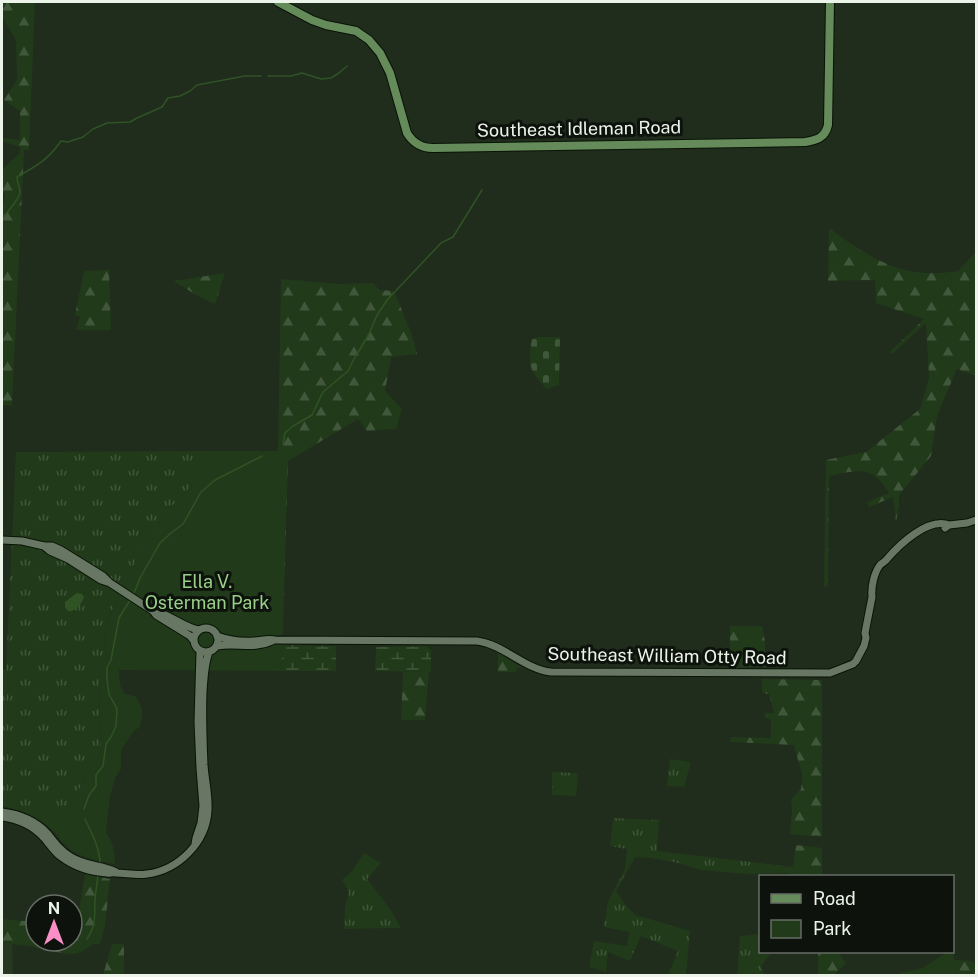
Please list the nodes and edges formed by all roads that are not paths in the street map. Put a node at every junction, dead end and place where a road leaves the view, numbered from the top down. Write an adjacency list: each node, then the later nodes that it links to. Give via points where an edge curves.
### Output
1 (278, 2): 2 (main road, Southeast Idleman Road, via 312,20 356,31 369,40 391,77 407,133 415,143 428,148 816,140 826,133 828,125)
2 (830, 2)
3 (976, 520): 4 (street, Southeast William Otty Road)
4 (967, 524): 5 (street, Southeast William Otty Road); 11 (street, Southeast William Otty Road, via 914,535 897,547 886,561 872,597 862,651 853,664 835,672 559,673 535,668 500,648 477,641)
5 (976, 525)
6 (2, 540): 7 (street, via 52,546)
7 (153, 611): 8 (street); 10 (street)
8 (199, 630): 9 (street, via 211,629); 10 (street)
9 (217, 636): 11 (street, Southeast William Otty Road, via 245,641); 12 (street)
10 (193, 640): 13 (street)
11 (275, 640): 12 (street, Southeast William Otty Road, via 254,646)
12 (217, 646): 14 (street)
13 (200, 651): 14 (street); 17 (street, via 198,722 203,806)
14 (209, 652): 17 (street, via 203,704 207,821)
15 (2, 812): 18 (street, via 35,824 64,852)
16 (2, 817): 18 (street, via 31,827 60,856)
17 (195, 844): 18 (street, via 164,870 141,875)
18 (88, 867)

